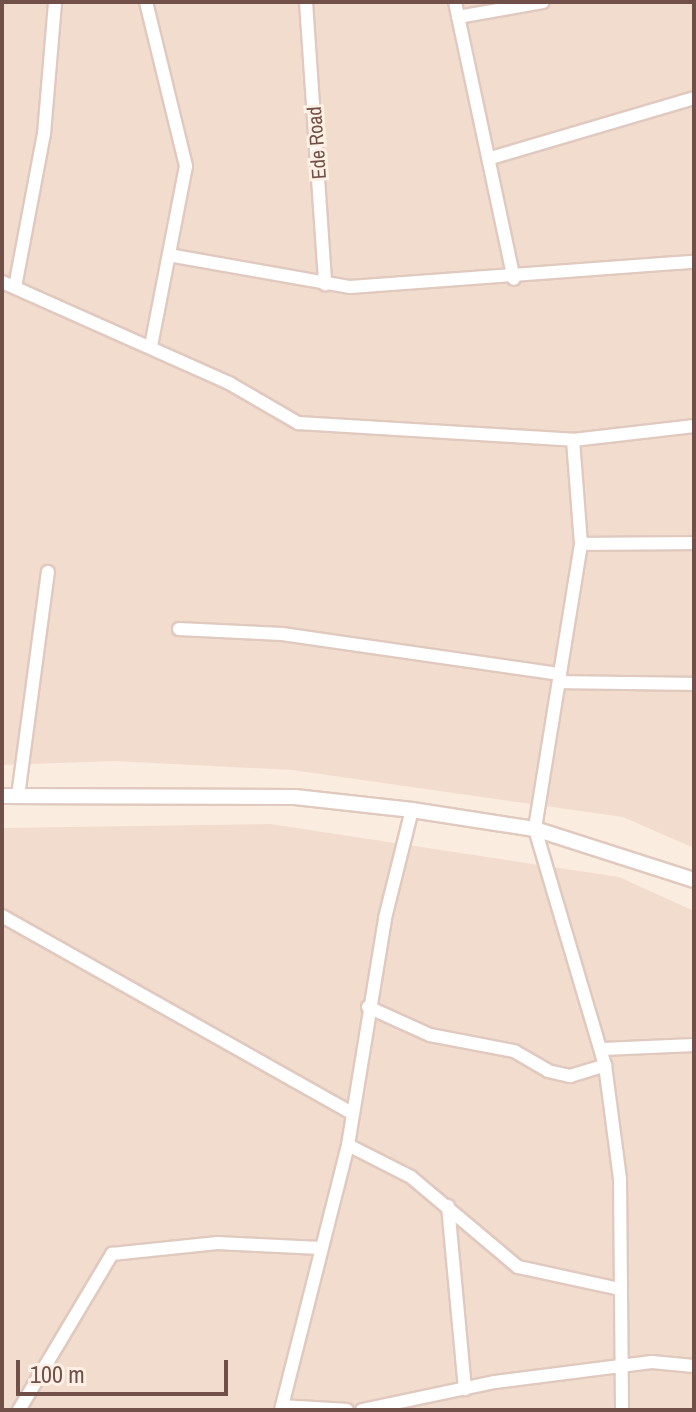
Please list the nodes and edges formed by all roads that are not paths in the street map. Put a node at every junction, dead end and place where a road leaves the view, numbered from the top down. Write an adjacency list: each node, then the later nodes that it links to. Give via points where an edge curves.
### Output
1 (55, 2): 14 (street, via 44,134)
2 (146, 2): 9 (street, via 150,42 185,148)
3 (306, 2): 13 (street, Ede Road)
4 (455, 2): 6 (street)
5 (543, 2): 6 (street)
6 (458, 17): 8 (street)
7 (694, 98): 8 (street)
8 (494, 157): 11 (street)
9 (174, 256): 13 (street); 15 (street)
10 (694, 262): 11 (street)
11 (514, 279): 13 (street)
12 (2, 282): 14 (street)
13 (325, 284)
14 (15, 287): 15 (street)
15 (151, 346): 17 (street, via 298,423)
16 (694, 426): 17 (street)
17 (573, 440): 19 (street)
18 (694, 543): 19 (street)
19 (581, 544): 22 (street)
20 (48, 572): 25 (street)
21 (179, 629): 22 (street, via 282,634)
22 (560, 678): 23 (street); 27 (street)
23 (694, 684)
24 (2, 796): 25 (street)
25 (18, 796): 26 (street, via 295,797)
26 (412, 810): 27 (street); 30 (street)
27 (535, 829): 28 (street); 32 (street)
28 (694, 880)
29 (2, 916): 34 (street)
30 (368, 1007): 33 (street, via 430,1035 514,1051 548,1071 570,1076); 34 (street)
31 (694, 1045): 32 (street)
32 (603, 1049): 33 (street)
33 (605, 1065): 38 (street, via 620,1179)
34 (351, 1113): 35 (street)
35 (348, 1145): 36 (street); 37 (street)
36 (448, 1206): 38 (street, via 518,1267); 41 (street)
37 (320, 1248): 42 (street); 43 (street, via 217,1243 112,1254)
38 (620, 1289): 39 (street)
39 (621, 1366): 40 (street); 41 (street); 46 (street)
40 (694, 1366)
41 (465, 1389): 45 (street)
42 (282, 1408): 44 (street)
43 (19, 1410)
44 (347, 1410)
45 (362, 1410)
46 (622, 1410)

